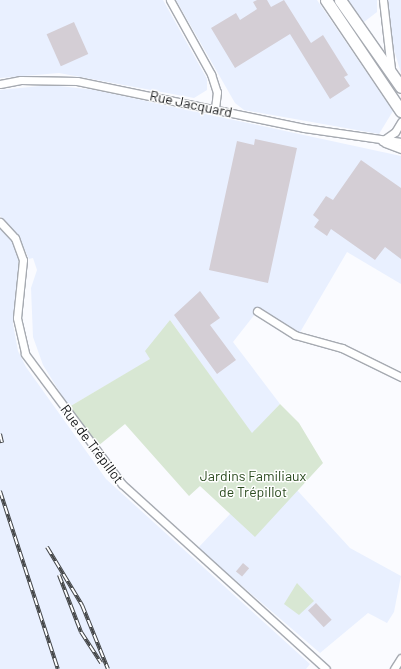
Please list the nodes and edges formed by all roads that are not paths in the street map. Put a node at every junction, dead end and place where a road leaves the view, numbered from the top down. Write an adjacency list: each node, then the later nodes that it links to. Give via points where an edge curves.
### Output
1 (170, 0): 8 (street, via 211,74 217,92)
2 (326, 0): 9 (main road)
3 (340, 0): 5 (main road)
4 (383, 0): 5 (street)
5 (391, 73): 7 (main road)
6 (0, 84): 8 (street, Rue Jacquard, via 21,80 77,80)
7 (401, 87)
8 (215, 109): 11 (street, Rue Jacquard)
9 (401, 111)
10 (401, 122): 11 (street, via 395,132)
11 (381, 141): 12 (street, Rue Jacquard); 13 (street, Rue Jacquard)
12 (401, 142)
13 (401, 149)
14 (0, 222): 18 (street, Rue de Trépillot, via 15,238 23,260 17,318 25,354 122,484)
15 (257, 311): 16 (street, via 295,335 342,348)
16 (401, 377)
17 (401, 658): 19 (street)
18 (326, 669)
19 (394, 669)

